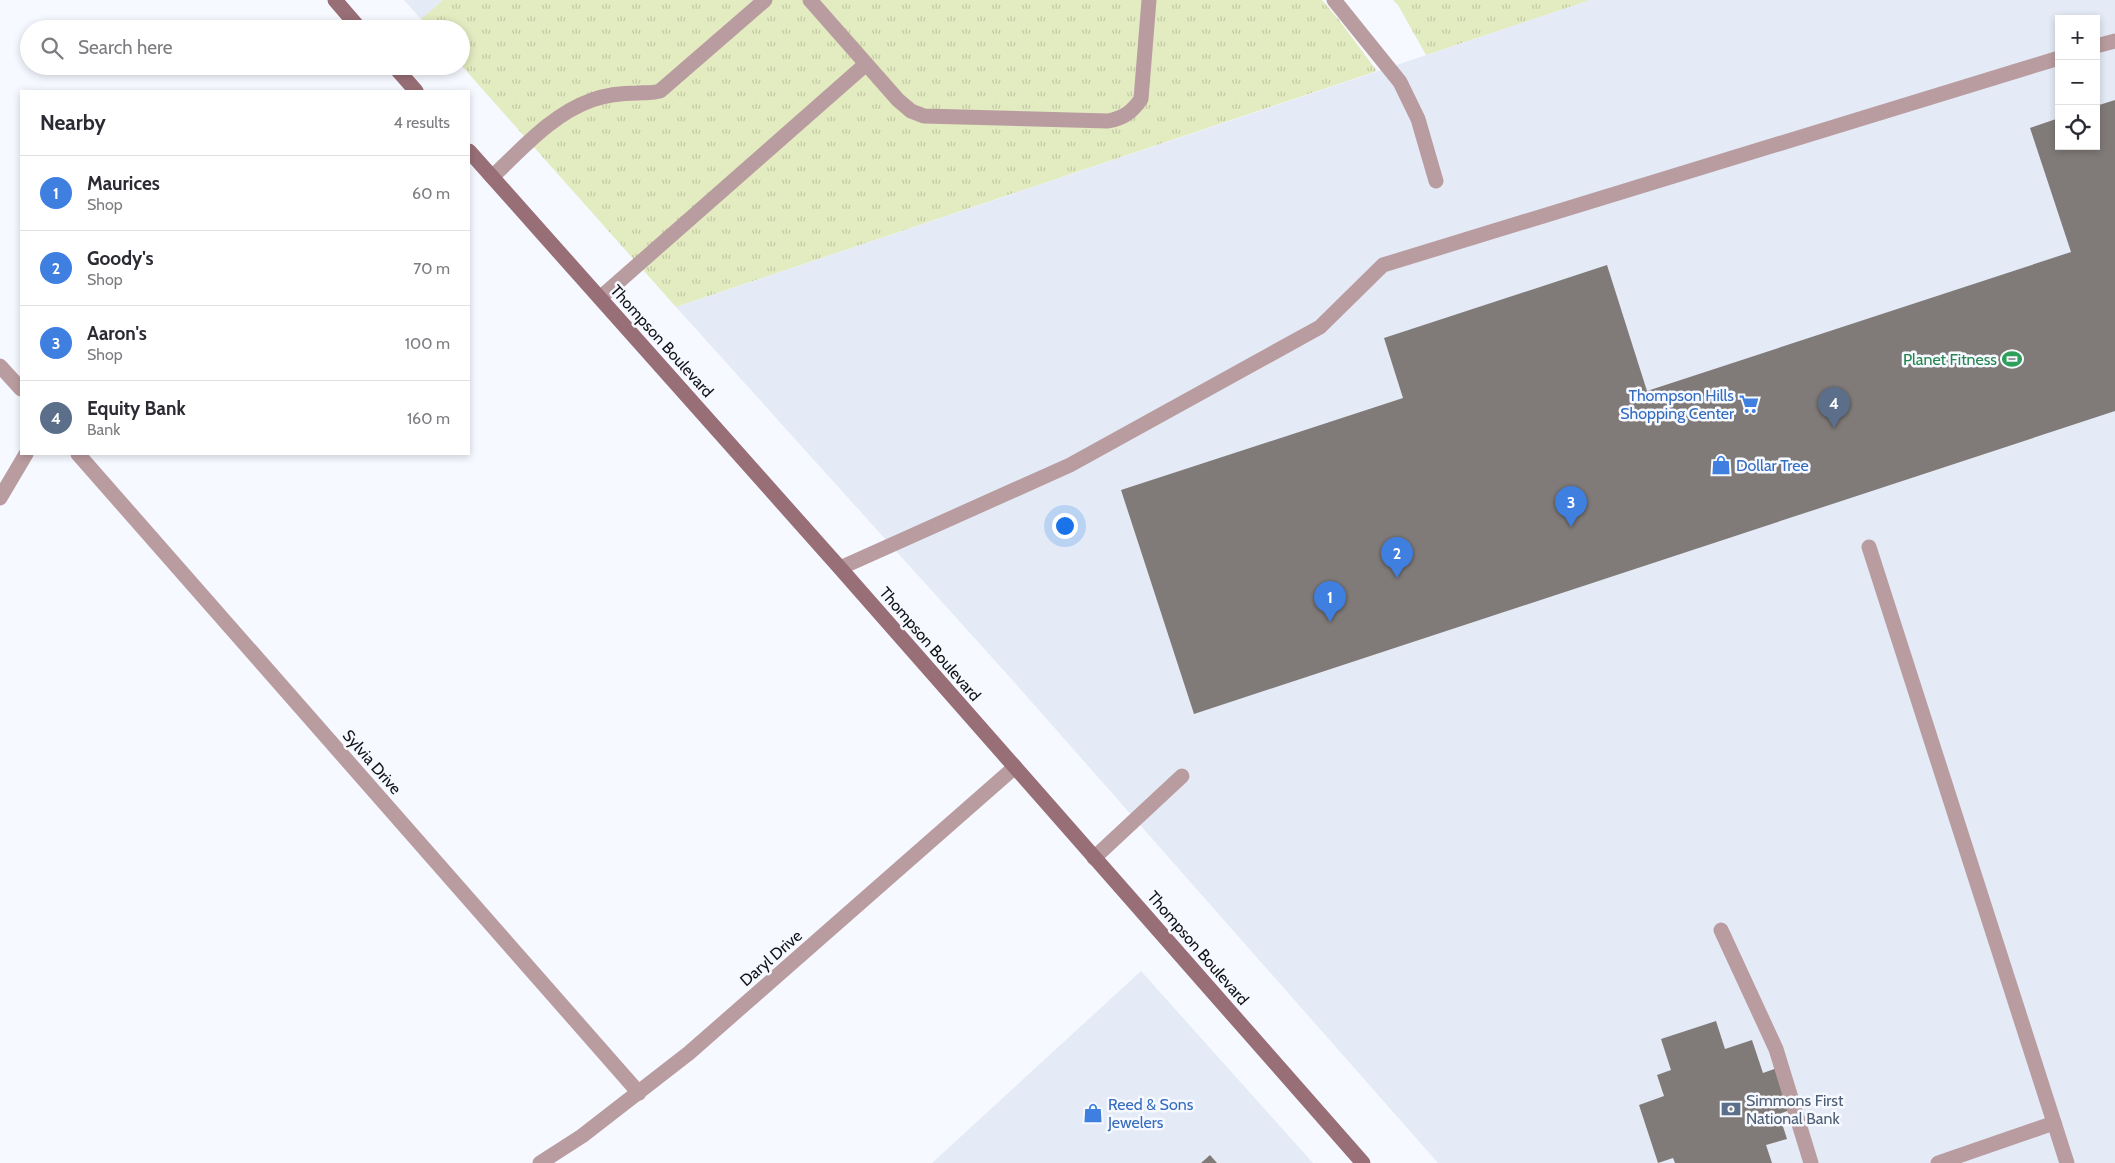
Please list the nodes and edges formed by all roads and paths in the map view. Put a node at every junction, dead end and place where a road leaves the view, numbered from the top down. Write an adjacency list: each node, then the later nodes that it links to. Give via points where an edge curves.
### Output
1 (335, 0): 6 (main road)
2 (764, 0): 14 (street, via 660,91 616,94 592,100 567,112 547,126)
3 (810, 0): 10 (street)
4 (1149, 0): 10 (street, via 1141,99 1134,110 1122,118 1108,121 924,116 911,111 898,100)
5 (1334, 0): 15 (street, via 1400,82 1418,119)
6 (352, 20)
7 (2115, 41): 8 (street)
8 (2100, 45)
9 (2055, 59): 23 (street, via 1384,265 1320,327 1070,465)
10 (866, 64): 16 (street)
11 (402, 75): 12 (main road)
12 (415, 90)
13 (470, 151): 14 (main road, Thompson Boulevard)
14 (492, 177): 16 (main road, Thompson Boulevard)
15 (1436, 181)
16 (600, 298): 23 (main road, Thompson Boulevard)
17 (0, 366): 18 (street)
18 (20, 388)
19 (25, 455): 21 (street)
20 (79, 455): 28 (street, Sylvia Drive)
21 (0, 498)
22 (1870, 548): 29 (street)
23 (840, 568): 24 (main road, Thompson Boulevard)
24 (1015, 767): 26 (main road, Thompson Boulevard); 28 (street, Daryl Drive, via 689,1053)
25 (1182, 776): 26 (street)
26 (1094, 858): 31 (main road, Thompson Boulevard)
27 (1721, 930): 32 (street, via 1776,1049)
28 (638, 1093): 30 (street, Daryl Drive)
29 (2054, 1123): 33 (street); 34 (street)
30 (540, 1163)
31 (1363, 1163)
32 (1811, 1163)
33 (1938, 1163)
34 (2067, 1163)

